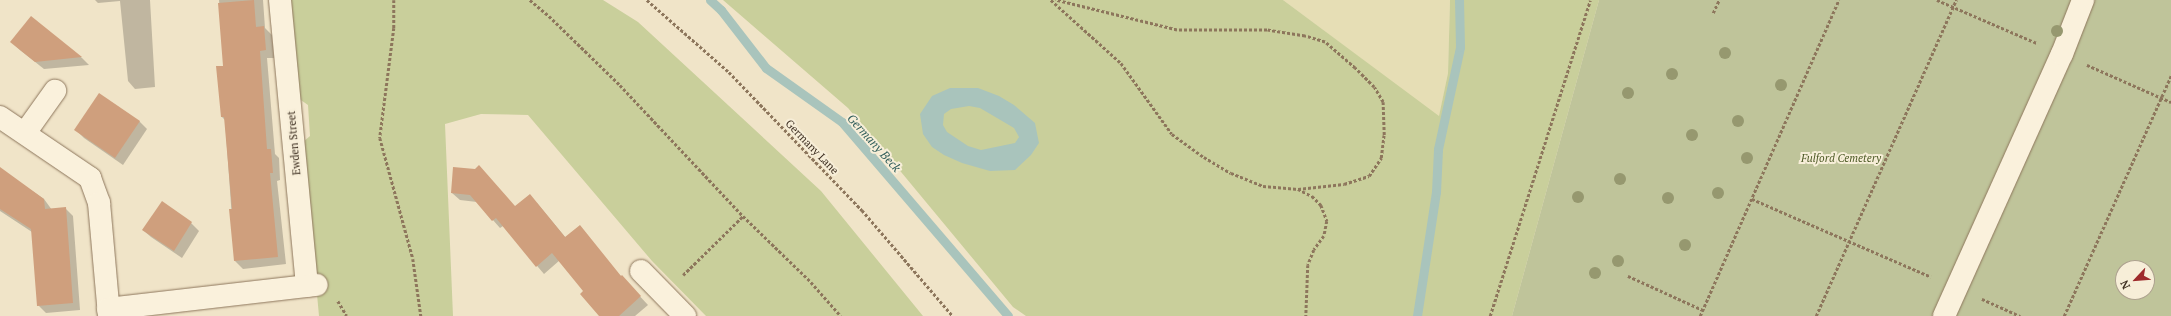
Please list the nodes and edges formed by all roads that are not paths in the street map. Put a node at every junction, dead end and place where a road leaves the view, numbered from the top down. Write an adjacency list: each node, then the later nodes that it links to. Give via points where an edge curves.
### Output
1 (280, 0): 7 (street, Ewden Street, via 312,286)
2 (2083, 0): 9 (street, via 2062,54)
3 (55, 91): 5 (street)
4 (0, 117): 5 (street, Ewden Street)
5 (25, 133): 7 (street, Ewden Street, via 90,178 99,203)
6 (641, 271): 8 (street, via 664,293)
7 (108, 313)
8 (680, 314)
9 (1944, 316)

